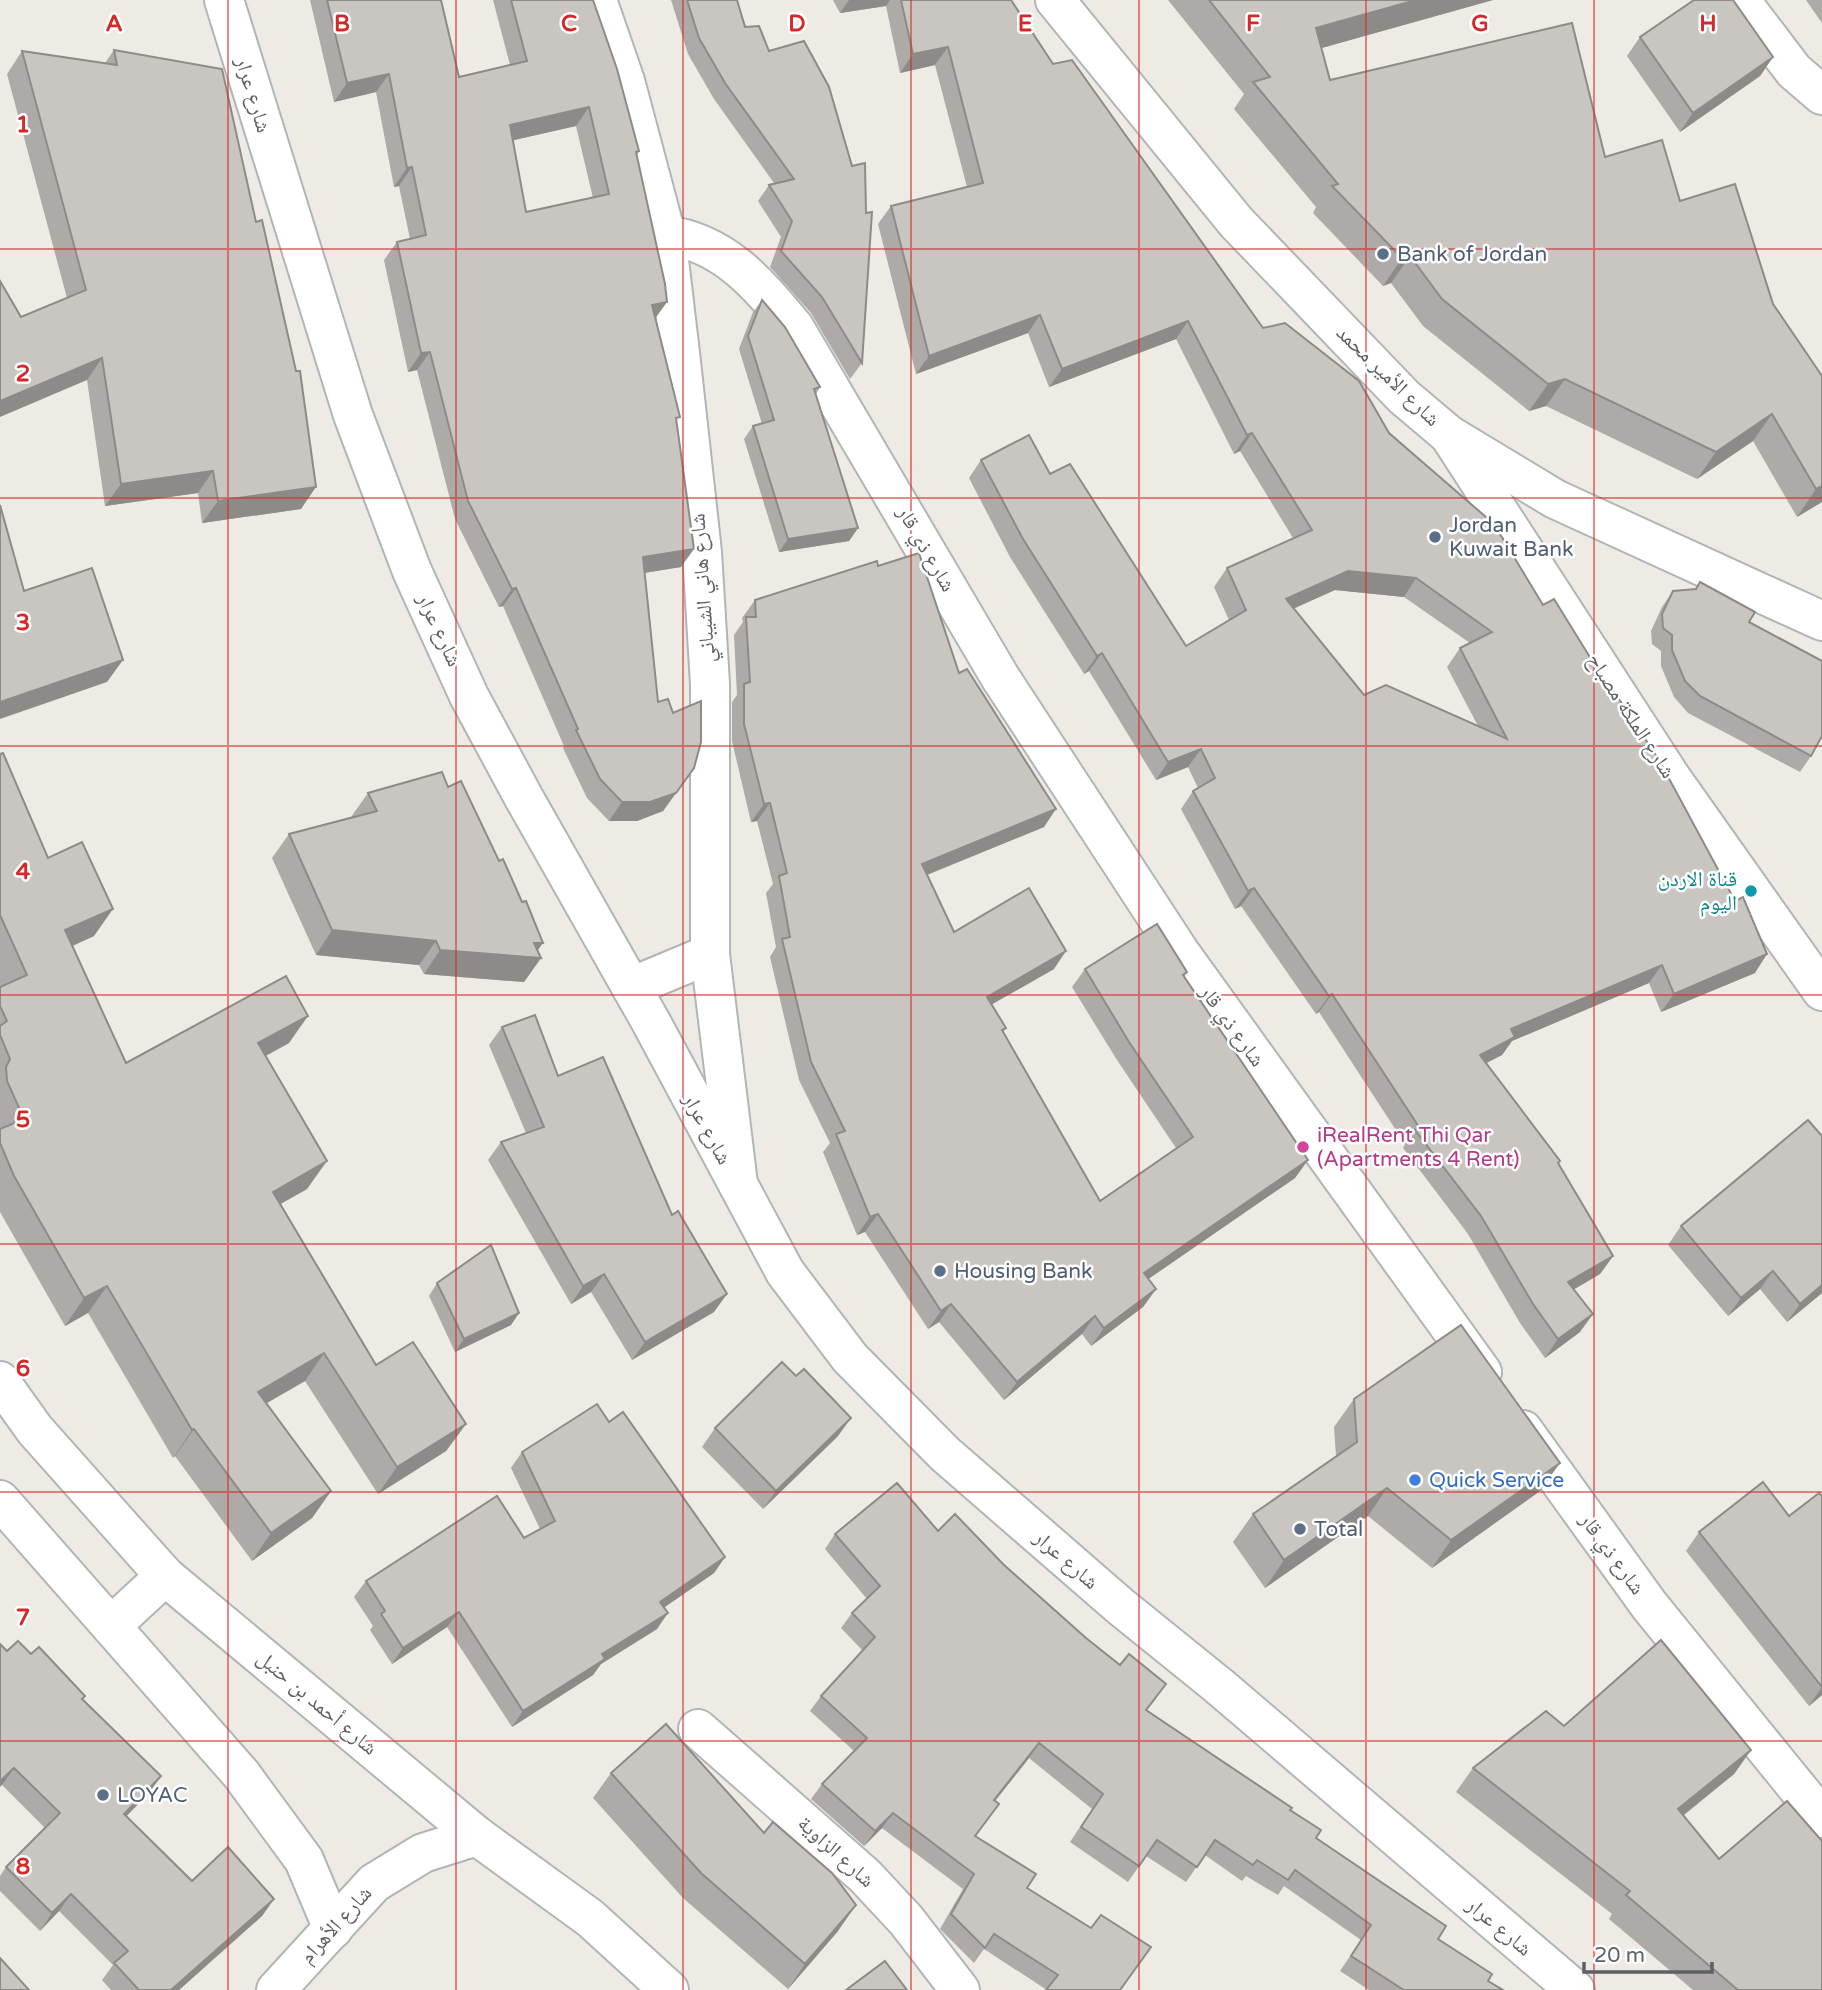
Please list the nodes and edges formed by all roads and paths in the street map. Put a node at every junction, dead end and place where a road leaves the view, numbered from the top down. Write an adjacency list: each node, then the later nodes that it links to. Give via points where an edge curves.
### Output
1 (224, 0): 10 (street, شارع عرار, via 353,415 412,571 475,707)
2 (597, 0): 6 (street, شارع هاني الشيباني, via 625,80)
3 (1055, 0): 7 (street, شارع الأمير محمد, via 1236,222 1404,397)
4 (1740, 0): 5 (street, via 1794,71)
5 (1822, 95)
6 (666, 235): 9 (street, شارع هاني الشيباني, via 702,552 708,658); 18 (street, شارع ذي قار, via 705,244 728,258 754,279 794,327 1000,677 1179,951 1649,1605)
7 (1449, 435): 8 (street, شارع الأمير محمد, via 1555,499); 11 (street, شارع الملكة مصباح, via 1672,779)
8 (1822, 621)
9 (710, 954): 10 (street); 12 (street, شارع هاني الشيباني)
10 (631, 987): 12 (street, شارع عرار)
11 (1822, 991)
12 (738, 1185): 24 (street, شارع عرار, via 785,1272 850,1358 945,1454)
13 (0, 1381): 15 (street, شارع أحمد بن حنبل, via 35,1430)
14 (0, 1500): 16 (street)
15 (165, 1576): 16 (street); 19 (street, شارع أحمد بن حنبل)
16 (111, 1626): 20 (street, via 241,1774 304,1860)
17 (698, 1729): 23 (street, شارع الزاوية, via 864,1876 906,1920)
18 (1822, 1818)
19 (477, 1836): 20 (street, شارع الأهرام, via 422,1853 374,1883); 22 (street, شارع أحمد بن حنبل, via 590,1919)
20 (333, 1929): 21 (street, شارع الأهرام)
21 (276, 1990)
22 (668, 1990)
23 (960, 1990)
24 (1575, 1990)

